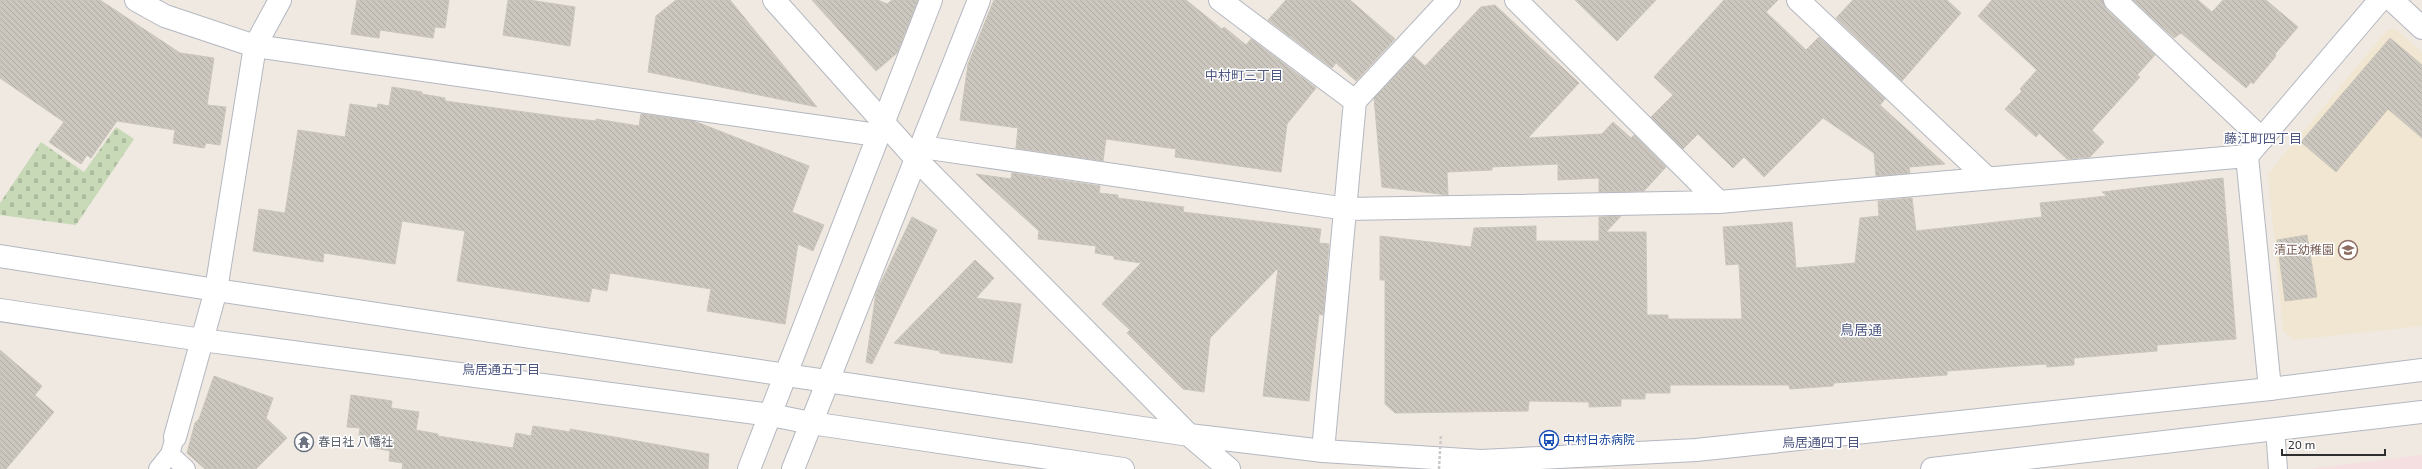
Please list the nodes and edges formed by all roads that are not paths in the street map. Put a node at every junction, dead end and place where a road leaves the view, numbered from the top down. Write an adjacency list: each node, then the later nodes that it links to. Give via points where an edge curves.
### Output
1 (136, 0): 14 (street, via 165,16)
2 (280, 0): 14 (street)
3 (774, 0): 16 (street)
4 (931, 0): 16 (street)
5 (978, 0): 18 (street)
6 (1220, 0): 15 (street)
7 (1449, 0): 15 (street)
8 (1516, 0): 21 (street)
9 (1798, 0): 20 (street)
10 (2115, 0): 17 (street)
11 (2380, 0): 17 (street)
12 (2392, 0): 13 (street)
13 (2422, 28)
14 (255, 46): 16 (street); 24 (street)
15 (1355, 101): 22 (street)
16 (880, 128): 18 (street); 28 (street)
17 (2262, 139): 19 (street)
18 (919, 154): 22 (street); 29 (street); 35 (street)
19 (2247, 156): 20 (street); 30 (street)
20 (1987, 178): 21 (street)
21 (1719, 202): 22 (street)
22 (1347, 209): 37 (street)
23 (0, 256): 24 (street)
24 (216, 290): 26 (street); 28 (street)
25 (0, 310): 26 (street)
26 (202, 340): 32 (street); 36 (street)
27 (2422, 370): 30 (street)
28 (785, 375): 29 (street); 32 (street)
29 (828, 382): 33 (street); 35 (street)
30 (2270, 389): 37 (street, via 1696,450 1480,461)
31 (2422, 412): 34 (street)
32 (771, 415): 33 (street); 40 (street)
33 (811, 423): 41 (street); 42 (street)
34 (2275, 429): 44 (street); 45 (lane)
35 (1188, 435): 37 (street); 43 (street)
36 (173, 445): 38 (lane); 39 (lane)
37 (1323, 451)
38 (158, 469)
39 (186, 469)
40 (749, 469)
41 (793, 469)
42 (1123, 469)
43 (1229, 469)
44 (1932, 469)
45 (2278, 469)

